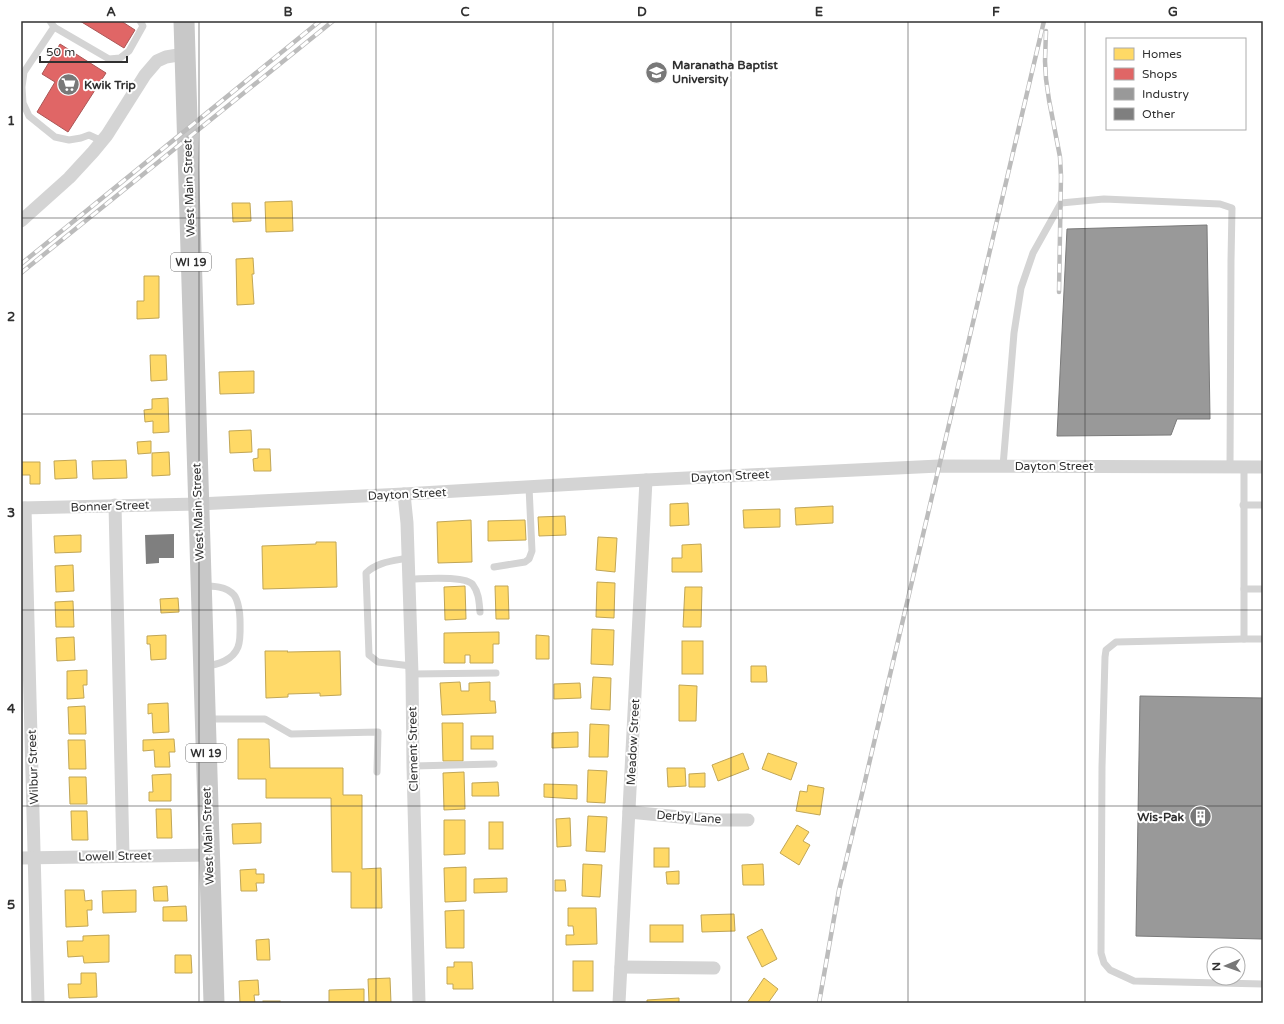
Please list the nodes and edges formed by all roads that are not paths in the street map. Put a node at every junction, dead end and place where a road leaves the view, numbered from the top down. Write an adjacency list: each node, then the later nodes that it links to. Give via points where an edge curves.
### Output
1 (140, 21): 3 (lane, via 143,26 129,51 120,58 109,59)
2 (184, 21): 4 (main road, West Main Street / WI 19)
3 (52, 24): 5 (lane, via 24,72 23,103 30,116 56,137 69,140 89,135)
4 (184, 54): 5 (street, via 158,60 145,75); 14 (main road, West Main Street / WI 19)
5 (102, 141): 6 (street, via 69,178)
6 (21, 221)
7 (1003, 466): 8 (street, Dayton Street); 8 (lane, via 1014,333 1021,288 1033,253 1060,203 1104,198 1220,204 1232,208); 11 (street, Dayton Street, via 939,466)
8 (1230, 467): 9 (street, Dayton Street)
9 (1244, 467): 10 (street, Dayton Street); 16 (lane)
10 (1263, 467)
11 (646, 480): 12 (street, Dayton Street); 35 (street, Meadow Street)
12 (528, 487): 13 (street, Dayton Street); 20 (lane, via 532,550 530,559)
13 (404, 494): 14 (street, Dayton Street); 19 (street, Clement Street)
14 (198, 504): 15 (street, Bonner Street); 22 (main road, West Main Street / WI 19)
15 (115, 505): 18 (street, Bonner Street); 38 (street)
16 (1243, 505): 17 (lane); 23 (lane)
17 (1263, 505)
18 (23, 508): 40 (street, Wilbur Street)
19 (408, 558): 21 (street, Clement Street); 29 (lane, via 384,562 366,573 369,655 378,662)
20 (494, 566)
21 (409, 579): 25 (lane, via 462,578 472,583 478,592); 29 (street, Clement Street)
22 (201, 586): 28 (main road, West Main Street / WI 19); 28 (lane, via 221,587 234,596 240,612 239,647 231,657 218,665)
23 (1244, 589): 24 (lane); 26 (lane)
24 (1263, 589)
25 (480, 612)
26 (1244, 638): 27 (lane); 43 (lane, via 1116,642 1106,650 1102,767 1101,954 1110,970 1134,981)
27 (1263, 639)
28 (203, 667): 31 (main road, West Main Street / WI 19)
29 (411, 670): 30 (lane); 33 (street, Clement Street)
30 (496, 673)
31 (205, 719): 34 (lane, via 265,719 291,734 378,732); 37 (main road, West Main Street / WI 19)
32 (494, 764): 33 (lane)
33 (413, 766): 46 (street, Clement Street)
34 (377, 772)
35 (629, 812): 36 (street, Derby Lane, via 710,820); 41 (street, Meadow Street)
36 (748, 820)
37 (209, 855): 38 (street, Lowell Street); 45 (main road, West Main Street / WI 19)
38 (123, 856): 40 (street, Lowell Street)
39 (21, 858): 40 (street, Lowell Street)
40 (35, 858): 44 (street, Wilbur Street)
41 (621, 967): 42 (street); 47 (street, Meadow Street)
42 (714, 968)
43 (1263, 984)
44 (38, 1003)
45 (214, 1003)
46 (419, 1003)
47 (619, 1003)

